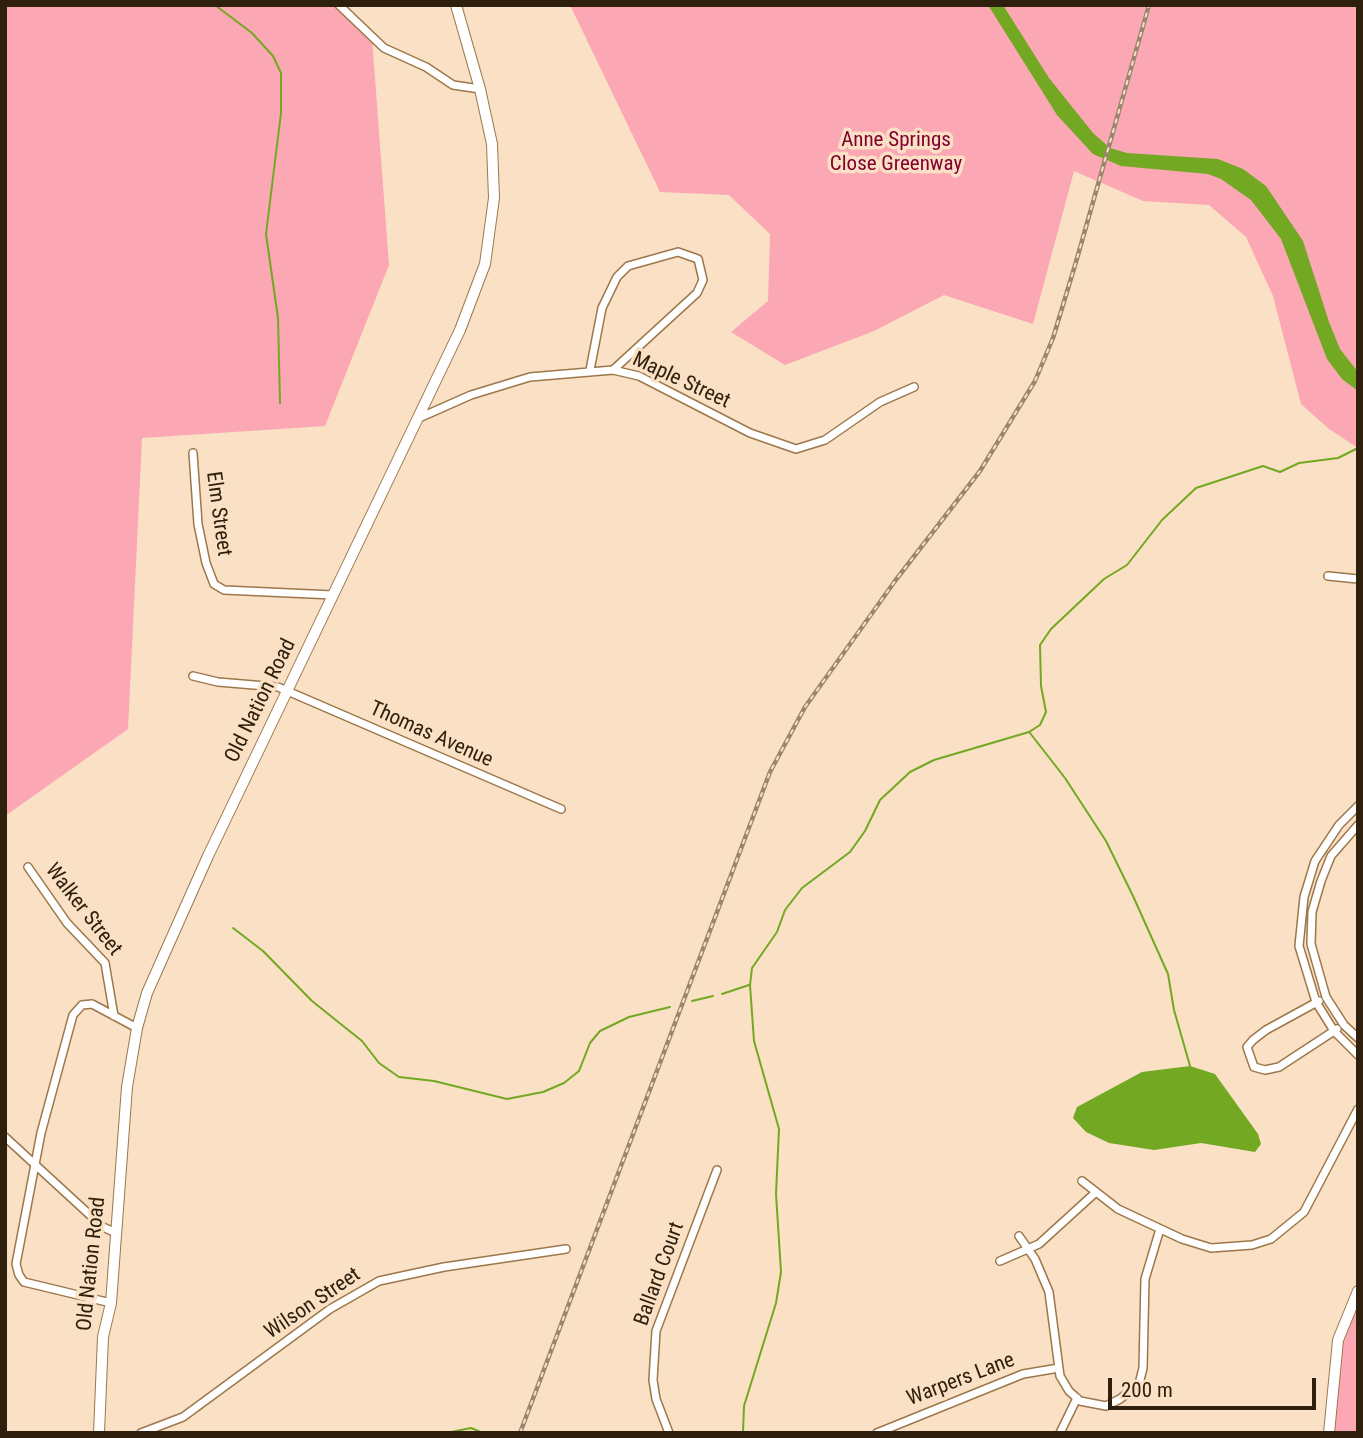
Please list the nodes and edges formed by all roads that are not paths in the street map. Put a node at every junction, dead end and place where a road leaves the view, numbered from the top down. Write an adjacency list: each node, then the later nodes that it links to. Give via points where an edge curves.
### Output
1 (339, 5): 3 (street, via 390,52 453,85)
2 (456, 5): 3 (main road, Old Nation Road)
3 (480, 89): 7 (main road, Old Nation Road, via 494,173 490,241 477,291)
4 (590, 370): 5 (street, Maple Street); 5 (street, via 602,308 617,277 628,266 678,252 698,259 704,280 697,293); 7 (street, Maple Street, via 530,377)
5 (613, 370): 6 (street, Maple Street, via 639,376 750,433 796,449 825,440 880,402)
6 (914, 387)
7 (419, 418): 11 (main road, Old Nation Road)
8 (193, 453): 11 (street, Elm Street, via 198,524 214,584 223,590)
9 (1328, 576): 10 (street)
10 (1358, 579)
11 (333, 595): 13 (main road, Old Nation Road)
12 (193, 676): 13 (street, Thomas Avenue, via 268,684)
13 (288, 691): 15 (street, Thomas Avenue); 24 (main road, Old Nation Road, via 166,945)
14 (1358, 806): 18 (street, via 1315,861)
15 (561, 809)
16 (1358, 825): 19 (street, via 1331,856)
17 (28, 867): 22 (street, Walker Street, via 66,923 105,963)
18 (1301, 911): 19 (street); 21 (street, via 1299,946)
19 (1312, 912): 20 (street, via 1311,944)
20 (1325, 997): 21 (street); 23 (street)
21 (1315, 1002): 25 (street); 25 (street, via 1253,1040 1247,1047 1254,1067 1279,1067)
22 (114, 1016): 24 (street); 30 (street, via 88,1003 74,1015)
23 (1344, 1025): 25 (street); 26 (street)
24 (137, 1028): 35 (main road, Old Nation Road, via 127,1087)
25 (1334, 1031): 27 (street)
26 (1358, 1038)
27 (1358, 1055)
28 (1358, 1109): 34 (street, via 1304,1213 1271,1239 1231,1249 1211,1248)
29 (5, 1137): 30 (street)
30 (35, 1164): 35 (street, via 103,1227); 41 (street, via 16,1264 21,1280)
31 (717, 1170): 46 (street, Ballard Court, via 656,1331 653,1380)
32 (1082, 1181): 33 (street)
33 (1094, 1193): 34 (street); 38 (street)
34 (1160, 1229): 43 (street, via 1145,1279 1139,1384 1106,1406)
35 (116, 1233): 41 (main road, Old Nation Road)
36 (1019, 1236): 38 (street)
37 (566, 1249): 45 (street, Wilson Street, via 379,1281 330,1309 183,1417)
38 (1029, 1250): 39 (street); 42 (street, via 1049,1292)
39 (1000, 1261)
40 (1358, 1291): 49 (main road, via 1338,1340)
41 (111, 1303): 44 (main road, Old Nation Road, via 103,1337)
42 (1059, 1368): 43 (street); 47 (street, Warpers Lane, via 1023,1374)
43 (1077, 1398): 48 (street)
44 (99, 1433)
45 (141, 1433)
46 (669, 1433)
47 (877, 1433)
48 (1060, 1433)
49 (1329, 1433)

